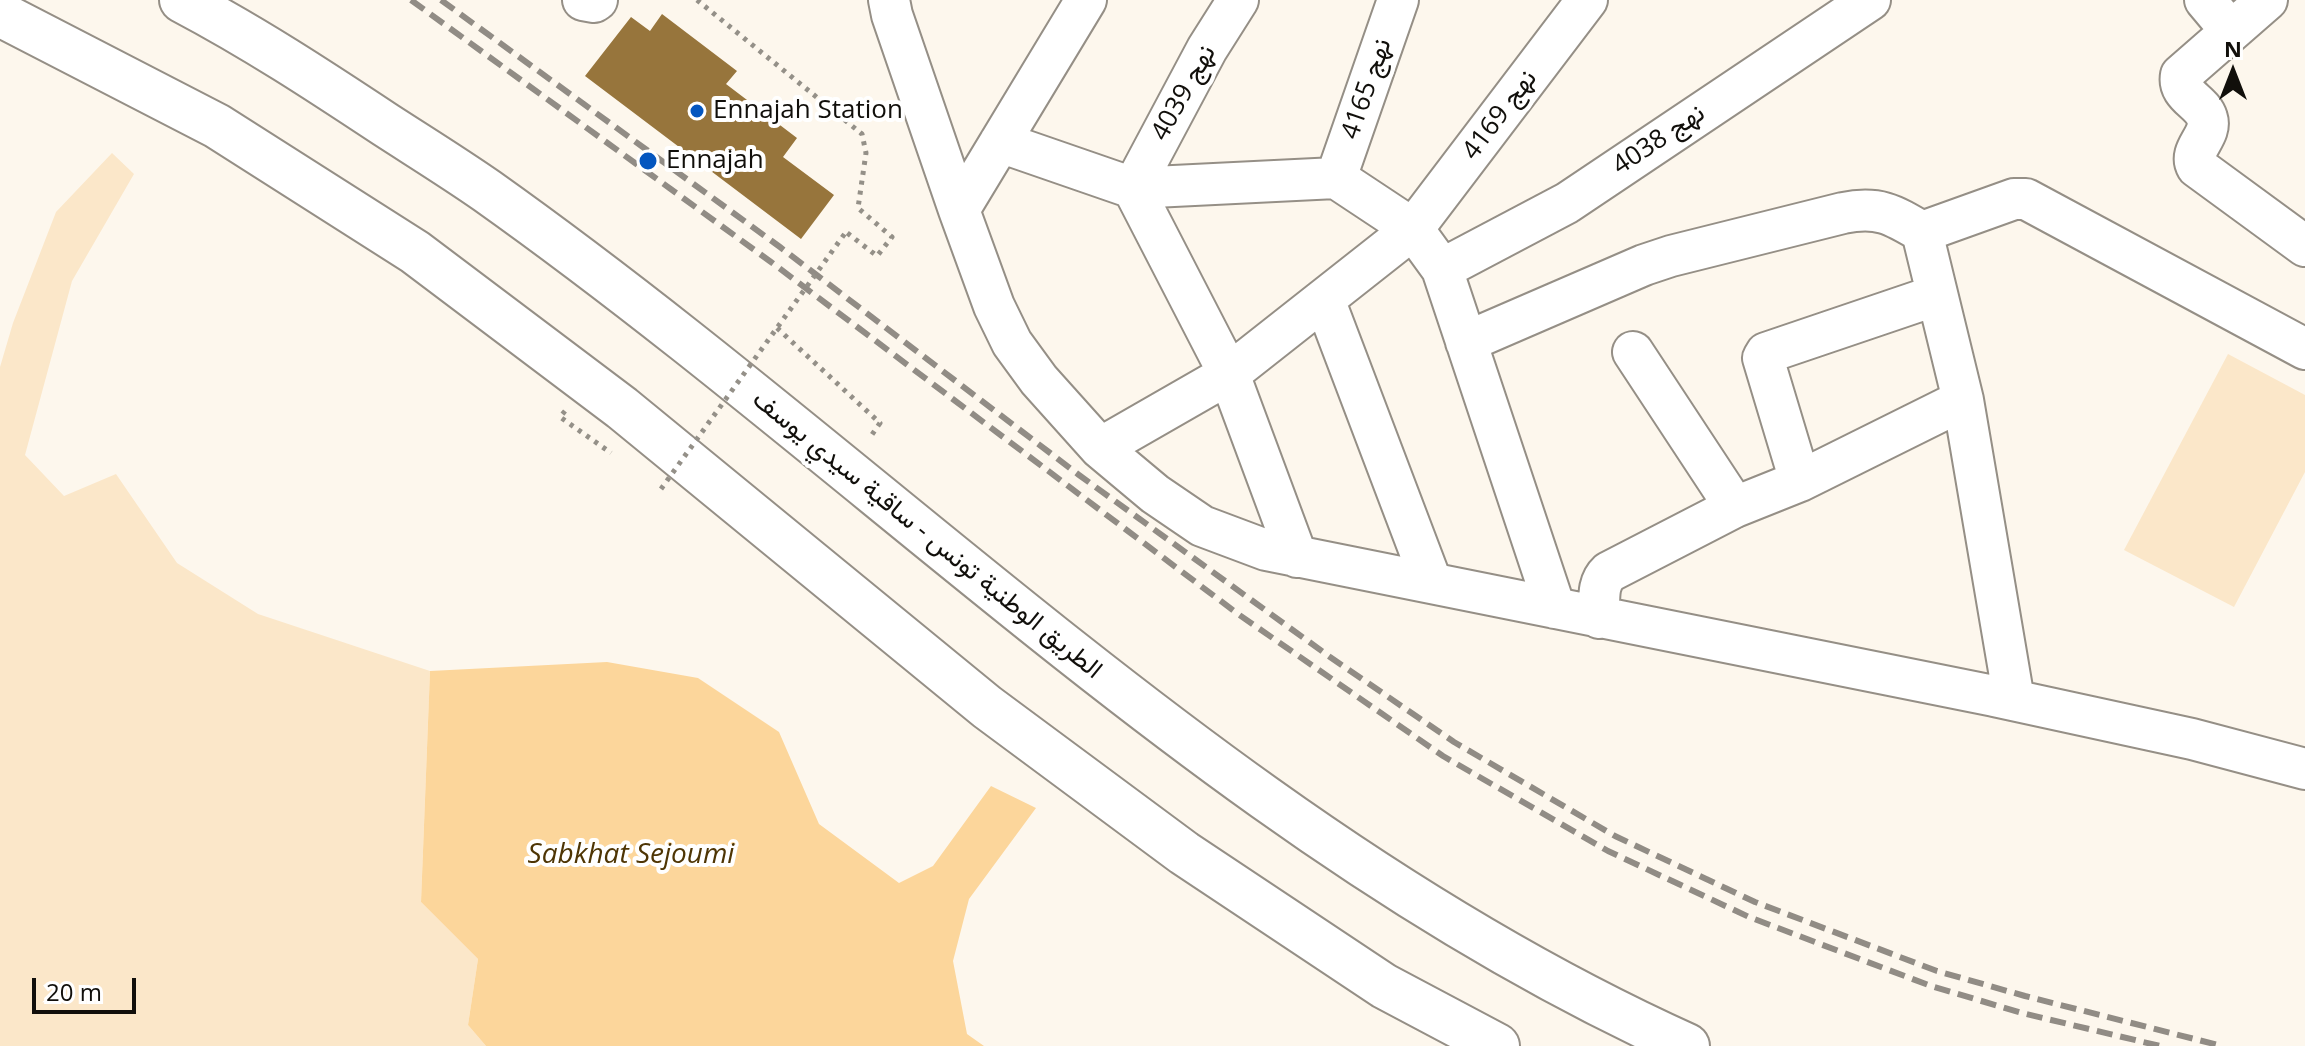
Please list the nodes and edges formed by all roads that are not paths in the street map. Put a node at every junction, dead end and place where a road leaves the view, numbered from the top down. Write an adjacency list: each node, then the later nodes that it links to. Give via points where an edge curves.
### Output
1 (182, 0): 39 (highway, الطريق الوطنية تونس - ساقية سيدي يوسف, via 250,36 485,190 683,338 1203,754 1303,825 1410,897 1629,1020)
2 (583, 0): 3 (street)
3 (597, 0)
4 (889, 0): 17 (street)
5 (1086, 0): 14 (street)
6 (1238, 0): 16 (street, نهج 4039)
7 (1398, 0): 15 (street, نهج 4165)
8 (1587, 0): 19 (street, نهج 4169)
9 (1870, 0): 21 (street, نهج 4038, via 1567,203)
10 (2205, 0): 13 (street)
11 (2267, 0): 13 (street)
12 (0, 14): 38 (highway, via 217,126 415,252 622,408 987,707 1184,853 1384,986)
13 (2231, 31): 20 (street, via 2179,82 2209,122 2194,161)
14 (1000, 142): 16 (street); 17 (street)
15 (1336, 178): 16 (street); 19 (street)
16 (1133, 188): 27 (street)
17 (959, 210): 29 (street, via 1012,343)
18 (1909, 224): 22 (street); 24 (street, via 1875,210 1860,210 1671,256); 25 (street, via 2026,199)
19 (1413, 229): 21 (street); 23 (street, نهج 4169)
20 (2305, 246)
21 (1442, 269): 24 (street)
22 (1937, 295): 28 (street); 30 (street, via 1766,353 1763,358)
23 (1324, 299): 27 (street, نهج 4169); 33 (street)
24 (1466, 342): 34 (street)
25 (2305, 349)
26 (1633, 352): 31 (street)
27 (1229, 374): 29 (street, نهج 4169); 32 (street)
28 (1963, 400): 30 (street); 36 (street, via 2014,700)
29 (1100, 448): 32 (street, via 1202,526)
30 (1800, 481): 31 (street)
31 (1735, 507): 35 (street, via 1609,572 1600,586)
32 (1297, 557): 33 (street)
33 (1431, 581): 34 (street)
34 (1555, 608): 35 (street)
35 (1599, 618): 36 (street)
36 (1994, 696): 37 (street)
37 (2305, 769)
38 (1497, 1046)
39 (1687, 1046)

